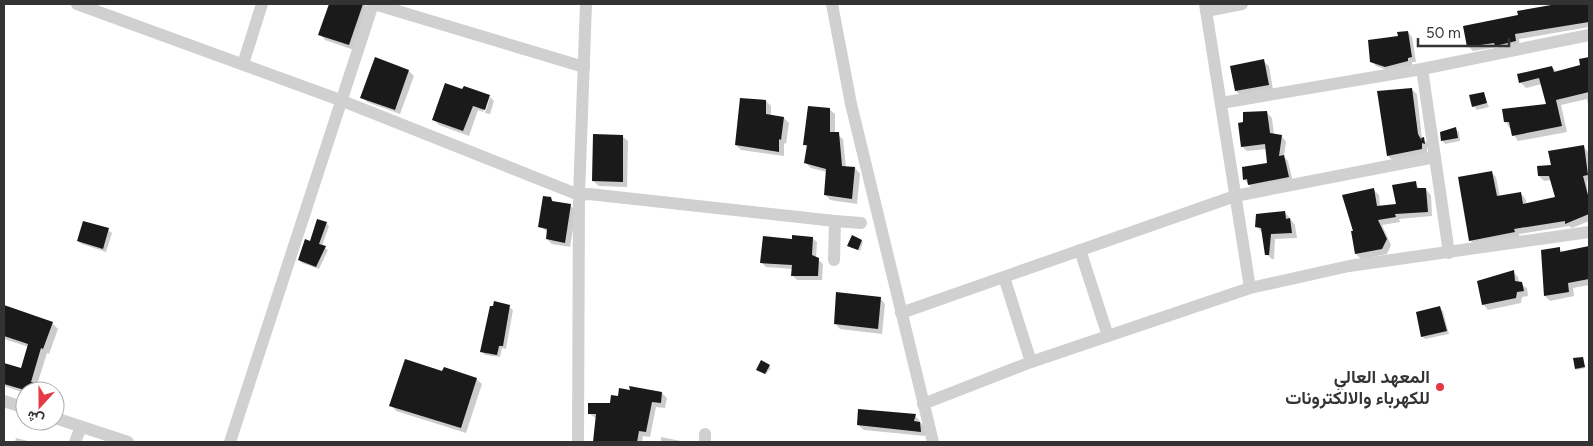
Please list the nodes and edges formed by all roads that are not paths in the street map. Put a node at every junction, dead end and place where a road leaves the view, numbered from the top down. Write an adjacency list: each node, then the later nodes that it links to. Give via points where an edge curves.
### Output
1 (77, 4): 8 (street)
2 (262, 4): 10 (street)
3 (373, 4): 11 (street); 13 (street)
4 (586, 4): 11 (street)
5 (832, 4): 26 (street, via 851,104)
6 (1242, 4): 7 (street)
7 (1205, 7): 14 (street)
8 (99, 8): 10 (street)
9 (1589, 35): 12 (street)
10 (242, 64): 13 (street)
11 (584, 67): 16 (street)
12 (1422, 69): 14 (street); 15 (street)
13 (340, 100): 16 (street); 34 (street)
14 (1221, 103): 17 (street)
15 (1435, 157): 17 (street); 22 (street)
16 (579, 195): 18 (street); 35 (street)
17 (1235, 196): 21 (street); 25 (street)
18 (835, 221): 19 (street); 23 (street)
19 (861, 223)
20 (1589, 232): 22 (street)
21 (1080, 250): 24 (street); 27 (street)
22 (1449, 253): 25 (street, via 1349,266)
23 (834, 260)
24 (1004, 277): 26 (street); 28 (street)
25 (1250, 288): 27 (street)
26 (901, 313): 29 (street)
27 (1108, 336): 28 (street)
28 (1031, 362): 29 (street)
29 (924, 404): 36 (street)
30 (65, 421): 31 (street)
31 (81, 426): 32 (street); 33 (street)
32 (75, 442)
33 (128, 442)
34 (230, 442)
35 (578, 442)
36 (933, 442)

